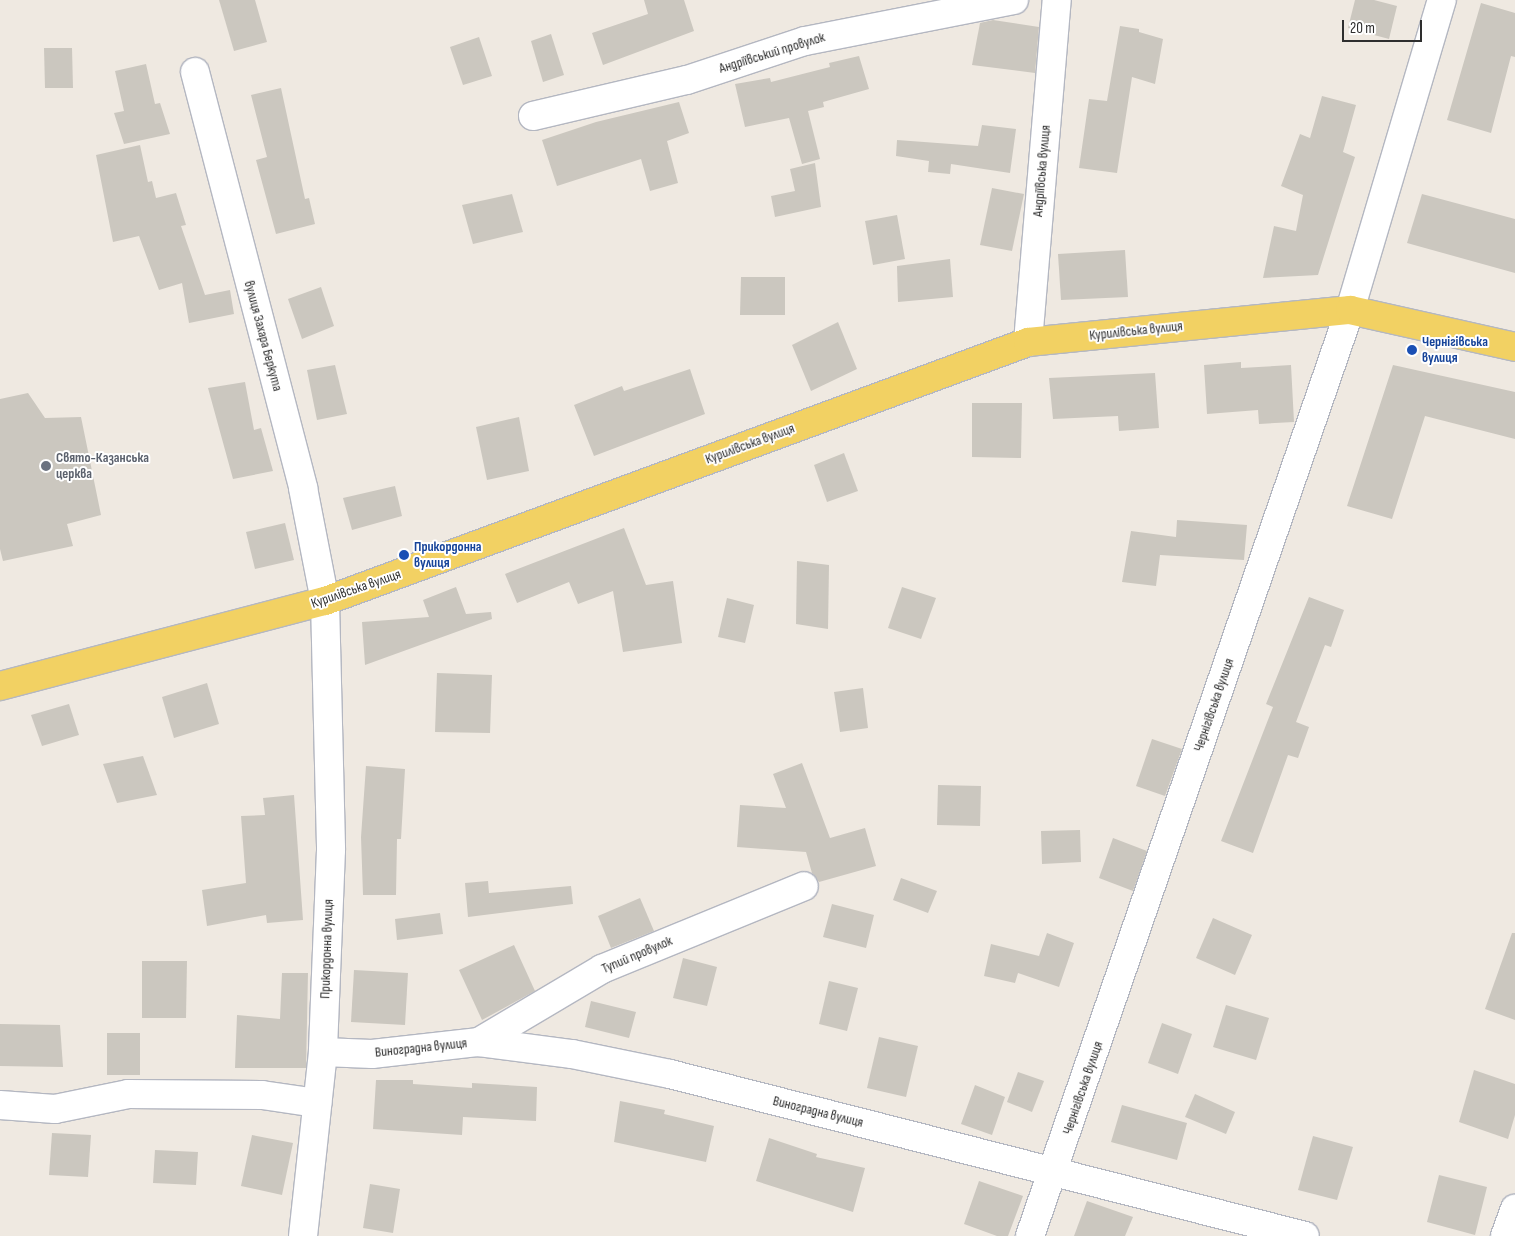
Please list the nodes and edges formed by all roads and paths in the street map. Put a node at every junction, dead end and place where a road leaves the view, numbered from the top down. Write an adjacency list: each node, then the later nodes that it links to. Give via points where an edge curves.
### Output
1 (1014, 0): 5 (street, Андріївський провулок, via 804,41 687,80)
2 (1057, 0): 7 (street, Андріївська вулиця)
3 (1442, 0): 6 (street, Чернігівська вулиця)
4 (195, 72): 9 (street, вулиця Захара Беркута, via 303,488)
5 (533, 116)
6 (1350, 310): 7 (main road, Курилівська вулиця); 8 (main road, Курилівська вулиця); 16 (street, Чернігівська вулиця)
7 (1028, 342): 9 (main road, Курилівська вулиця)
8 (1515, 347)
9 (325, 601): 10 (main road, Курилівська вулиця); 13 (street, Прикордонна вулиця, via 331,850)
10 (0, 686)
11 (804, 886): 12 (street, Тупий провулок, via 602,968)
12 (479, 1042): 13 (street, Виноградна вулиця, via 372,1054); 16 (street, Виноградна вулиця, via 572,1054 670,1074)
13 (323, 1052): 14 (street, Прикордонна вулиця)
14 (318, 1103): 15 (street, via 262,1095 128,1094 55,1109); 18 (street, Прикордонна вулиця)
15 (0, 1105)
16 (1054, 1173): 19 (street, Чернігівська вулиця); 20 (street, Виноградна вулиця)
17 (1515, 1209): 21 (street)
18 (303, 1236)
19 (1030, 1236)
20 (1305, 1236)
21 (1505, 1236)

